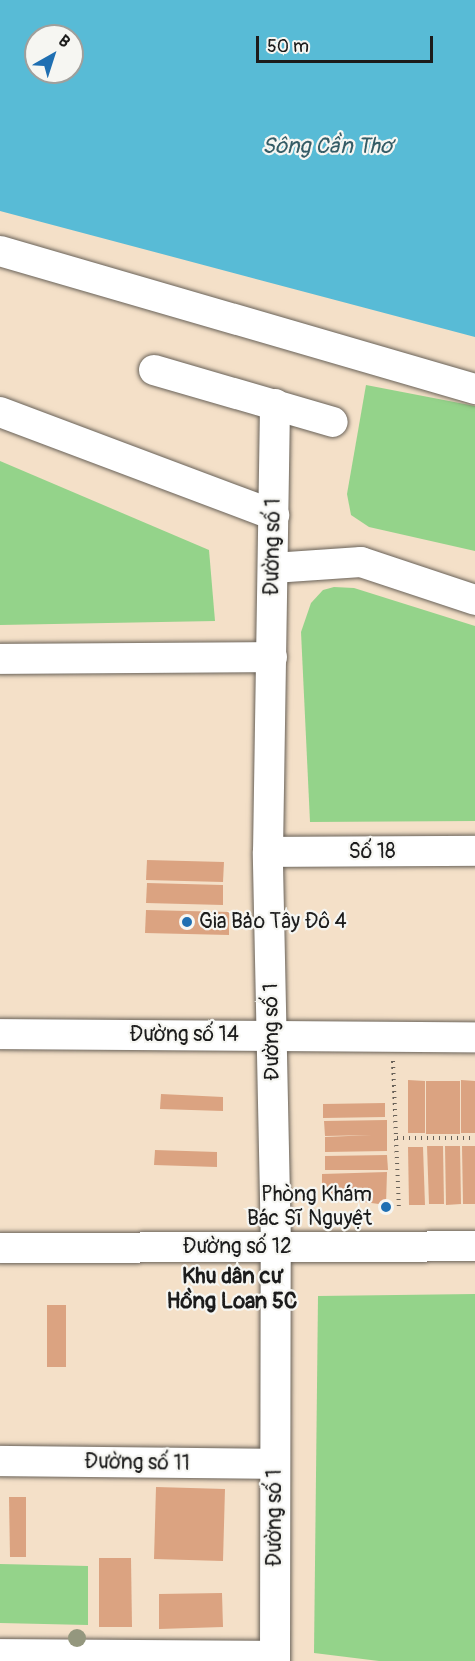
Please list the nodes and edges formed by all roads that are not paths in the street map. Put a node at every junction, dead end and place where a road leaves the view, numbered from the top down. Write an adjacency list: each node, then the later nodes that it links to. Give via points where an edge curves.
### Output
1 (0, 251): 3 (street)
2 (154, 370): 4 (street)
3 (475, 389)
4 (275, 404): 6 (street); 7 (street, Đường số 1)
5 (0, 412): 7 (street)
6 (333, 422)
7 (274, 515): 8 (street, Đường số 1)
8 (273, 568): 9 (street, via 361,562); 10 (street, Đường số 1)
9 (475, 600)
10 (272, 657): 11 (street); 13 (street, Đường số 1)
11 (0, 659)
12 (475, 851): 13 (street, Số 18)
13 (268, 852): 15 (street, Đường số 1)
14 (0, 1034): 15 (street, Đường số 14)
15 (272, 1035): 16 (street, Đường số 14); 17 (street, Đường số 1)
16 (475, 1037)
17 (276, 1246): 18 (street, Đường số 12); 19 (street, Đường số 12); 21 (street, Đường số 1)
18 (475, 1246)
19 (0, 1248)
20 (0, 1461): 21 (street, Đường số 11)
21 (274, 1464): 23 (street, Đường số 1)
22 (0, 1654): 23 (street)
23 (275, 1659)

